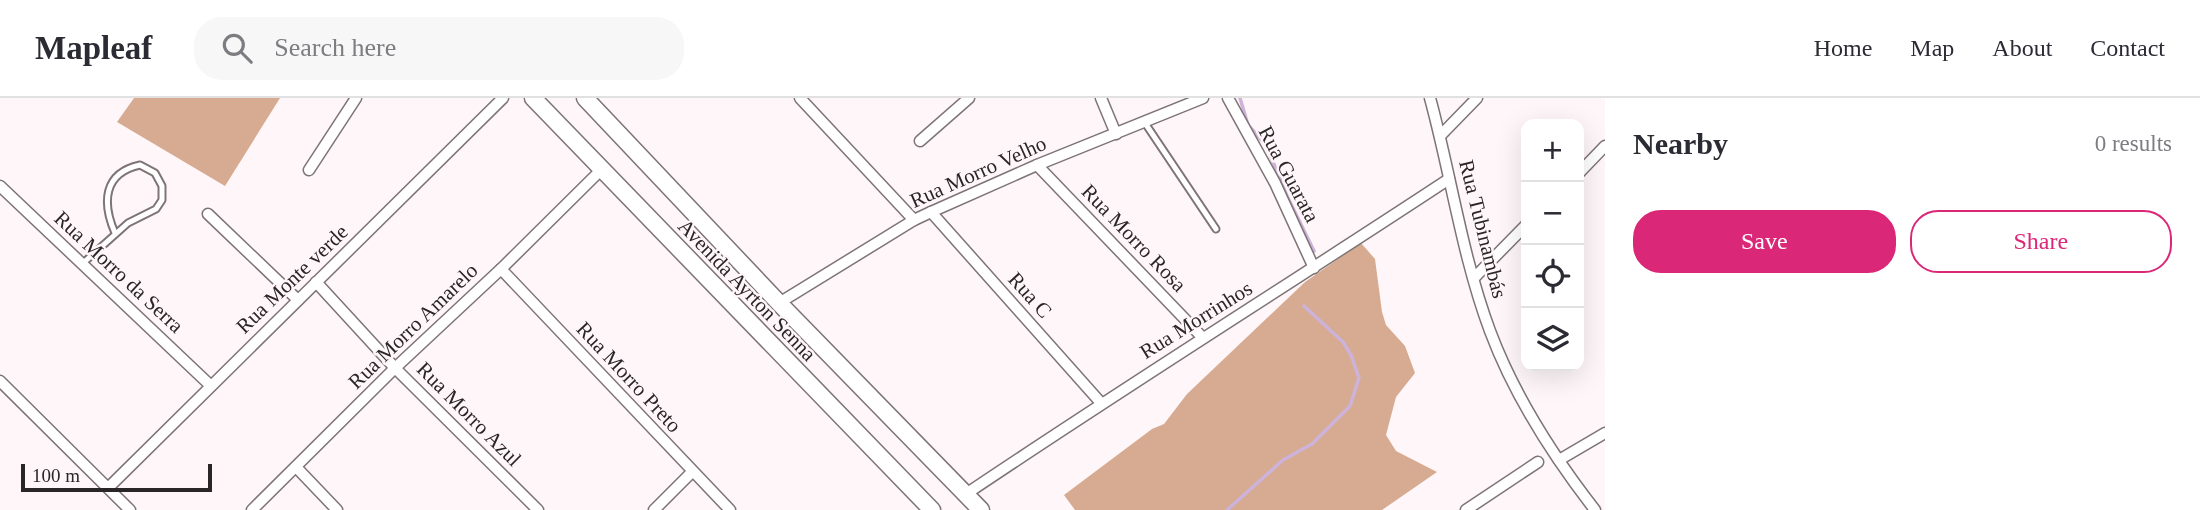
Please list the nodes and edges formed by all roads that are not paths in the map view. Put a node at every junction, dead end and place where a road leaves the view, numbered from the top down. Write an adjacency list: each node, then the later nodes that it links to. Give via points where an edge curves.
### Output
1 (356, 98): 19 (street)
2 (503, 98): 33 (street, Rua Monte verde)
3 (533, 98): 20 (main road, Avenida Ayrton Senna)
4 (585, 98): 35 (main road, Avenida Ayrton Senna)
5 (800, 98): 25 (street)
6 (969, 98): 15 (street)
7 (1101, 98): 13 (street)
8 (1203, 98): 12 (street, Rua Morro Velho)
9 (1228, 98): 30 (street, Rua Guarata, via 1275,183)
10 (1430, 98): 14 (street, Rua Tubinambás)
11 (1477, 98): 14 (street)
12 (1145, 123): 13 (street, Rua Morro Velho); 26 (lane)
13 (1116, 134): 17 (street, Rua Morro Velho)
14 (1440, 136): 21 (street, Rua Tubinambás)
15 (920, 141)
16 (1605, 146): 18 (street)
17 (1037, 165): 23 (street, Rua Morro Velho); 36 (street, Rua Morro Rosa)
18 (1584, 168)
19 (309, 170)
20 (601, 170): 31 (street, Rua Morro Amarelo); 54 (main road, Avenida Ayrton Senna)
21 (1449, 180): 30 (street, Rua Morrinhos); 32 (street, Rua Tubinambás)
22 (0, 186): 29 (street, Rua Morro da Serra)
23 (931, 212): 25 (street, Rua Morro Velho); 40 (street, Rua C)
24 (208, 214): 34 (street)
25 (914, 220): 35 (street, Rua Morro Velho)
26 (1216, 229)
27 (1521, 230): 32 (street)
28 (115, 233): 28 (lane, via 156,209 162,200 162,186 155,173 141,165 126,168 111,183 106,203); 29 (lane)
29 (82, 264): 39 (street, Rua Morro da Serra)
30 (1314, 268): 36 (street, Rua Morrinhos)
31 (500, 269): 37 (street, Rua Morro Amarelo); 45 (street, Rua Morro Preto)
32 (1474, 278): 42 (street, Rua Tubinambás, via 1502,360)
33 (316, 282): 34 (street, Rua Monte verde); 37 (street, Rua Morro Azul)
34 (298, 300): 39 (street, Rua Monte verde)
35 (779, 303): 47 (main road, Avenida Ayrton Senna)
36 (1203, 338): 40 (street, Rua Morrinhos)
37 (395, 368): 44 (street, Rua Morro Amarelo); 51 (street, Rua Morro Azul)
38 (0, 381): 46 (street)
39 (211, 386): 46 (street, Rua Monte verde)
40 (1101, 403): 47 (street, Rua Morrinhos)
41 (1605, 433): 42 (street)
42 (1559, 460): 57 (street, Rua Tubinambás)
43 (1538, 462): 56 (street)
44 (296, 467): 49 (street, Rua Morro Amarelo); 50 (street)
45 (692, 472): 52 (street); 53 (street, Rua Morro Preto)
46 (109, 487): 48 (street)
47 (965, 494): 55 (main road, Avenida Ayrton Senna)
48 (130, 510)
49 (252, 510)
50 (337, 510)
51 (538, 510)
52 (654, 510)
53 (730, 510)
54 (932, 510)
55 (981, 510)
56 (1466, 510)
57 (1595, 510)

